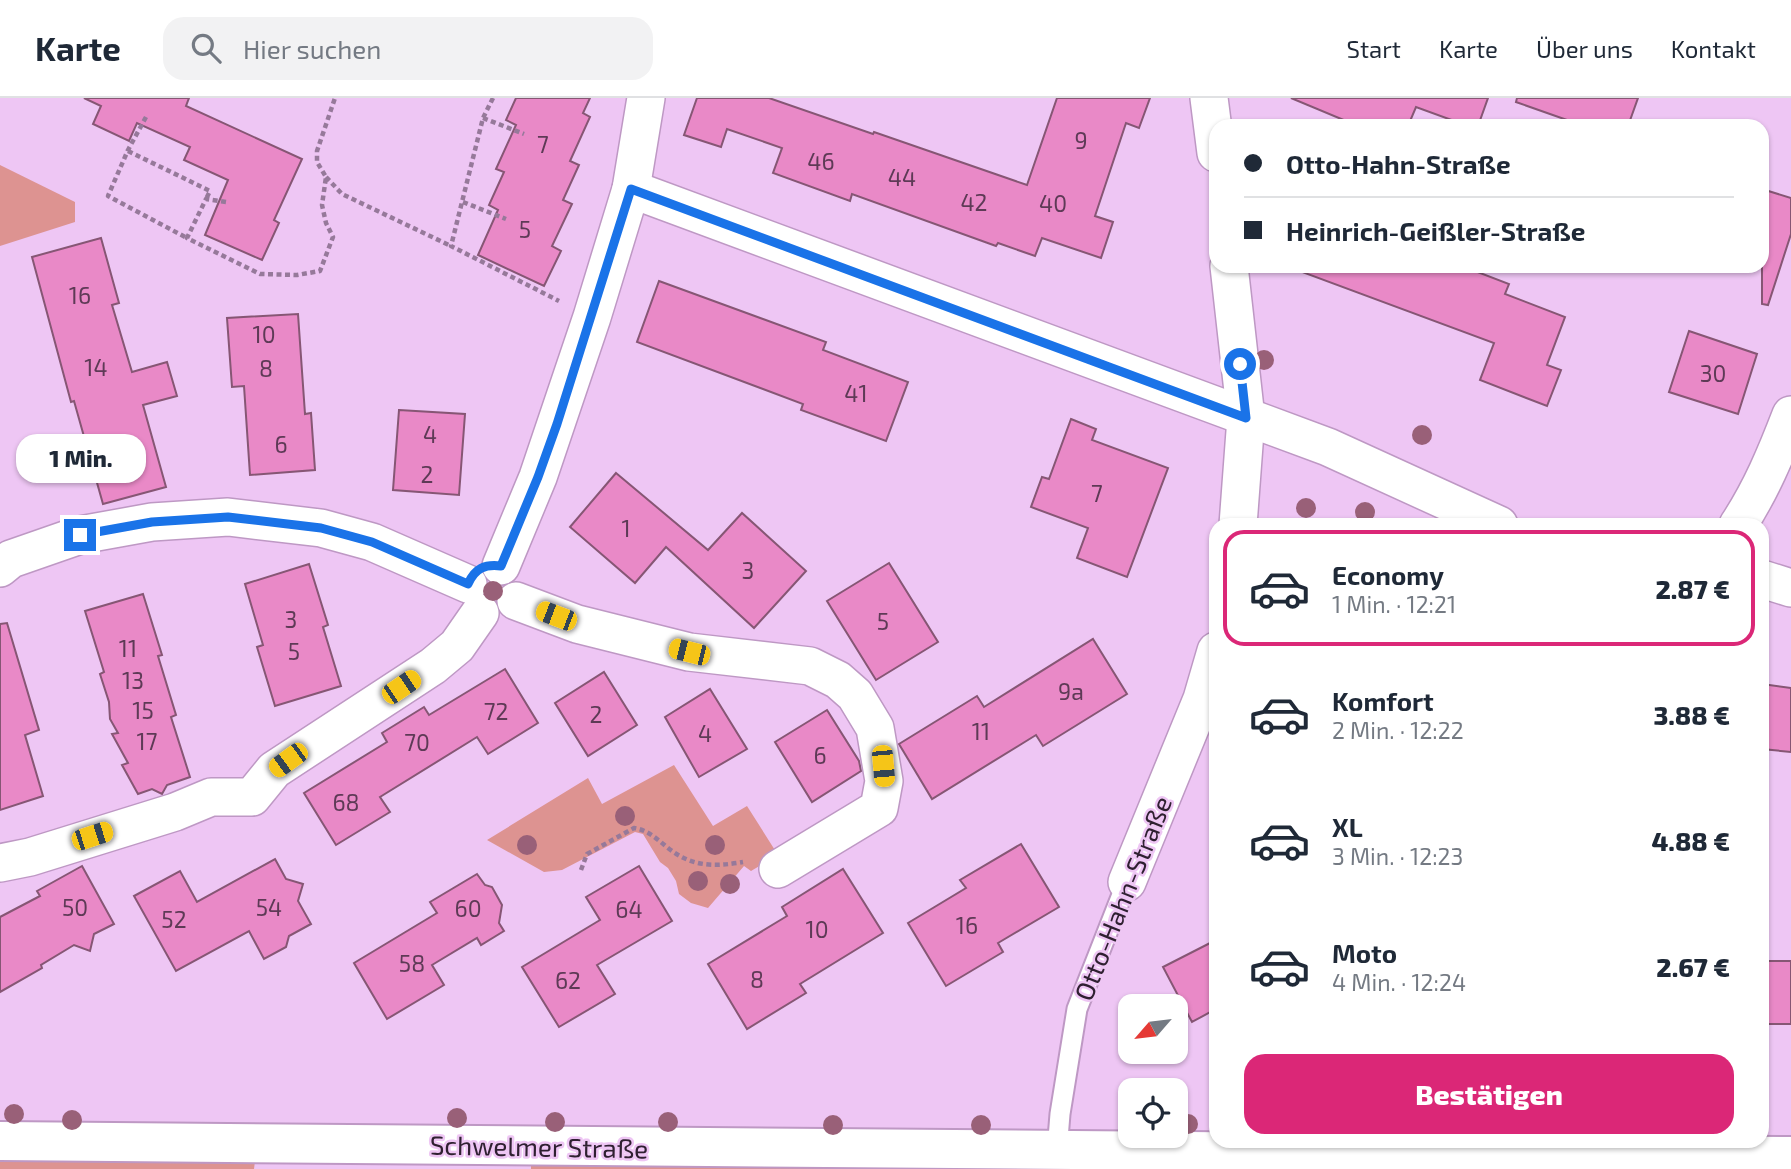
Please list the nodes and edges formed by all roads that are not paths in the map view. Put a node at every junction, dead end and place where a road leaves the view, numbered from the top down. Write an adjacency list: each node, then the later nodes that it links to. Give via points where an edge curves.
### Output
1 (646, 98): 4 (street)
2 (1209, 98): 3 (street)
3 (1212, 119)
4 (631, 189): 7 (street); 11 (street, via 538,477)
5 (1230, 273): 7 (street)
6 (1791, 415): 10 (street, via 1773,463)
7 (1246, 418): 8 (street); 9 (street, via 1328,447)
8 (1239, 518)
9 (1484, 518)
10 (1742, 518)
11 (501, 566): 15 (street, via 477,570); 16 (street, via 517,584)
12 (0, 568): 15 (street, via 11,559 80,535 152,522 228,517 321,528 372,542)
13 (1769, 581): 14 (street)
14 (1791, 588)
15 (474, 598): 16 (street, via 488,615 505,613); 18 (street, via 457,646 281,765 252,797 211,797 175,812)
16 (516, 601): 19 (street, via 577,624 689,652 810,666 855,695 875,728 884,781 879,808)
17 (1209, 675): 20 (street, Otto-Hahn-Straße)
18 (0, 863)
19 (762, 865)
20 (1127, 882): 22 (lane, Otto-Hahn-Straße, via 1077,1009)
21 (0, 1140): 22 (main road, Schwelmer Straße)
22 (1058, 1151): 23 (main road, Schwelmer Straße)
23 (1791, 1156)

